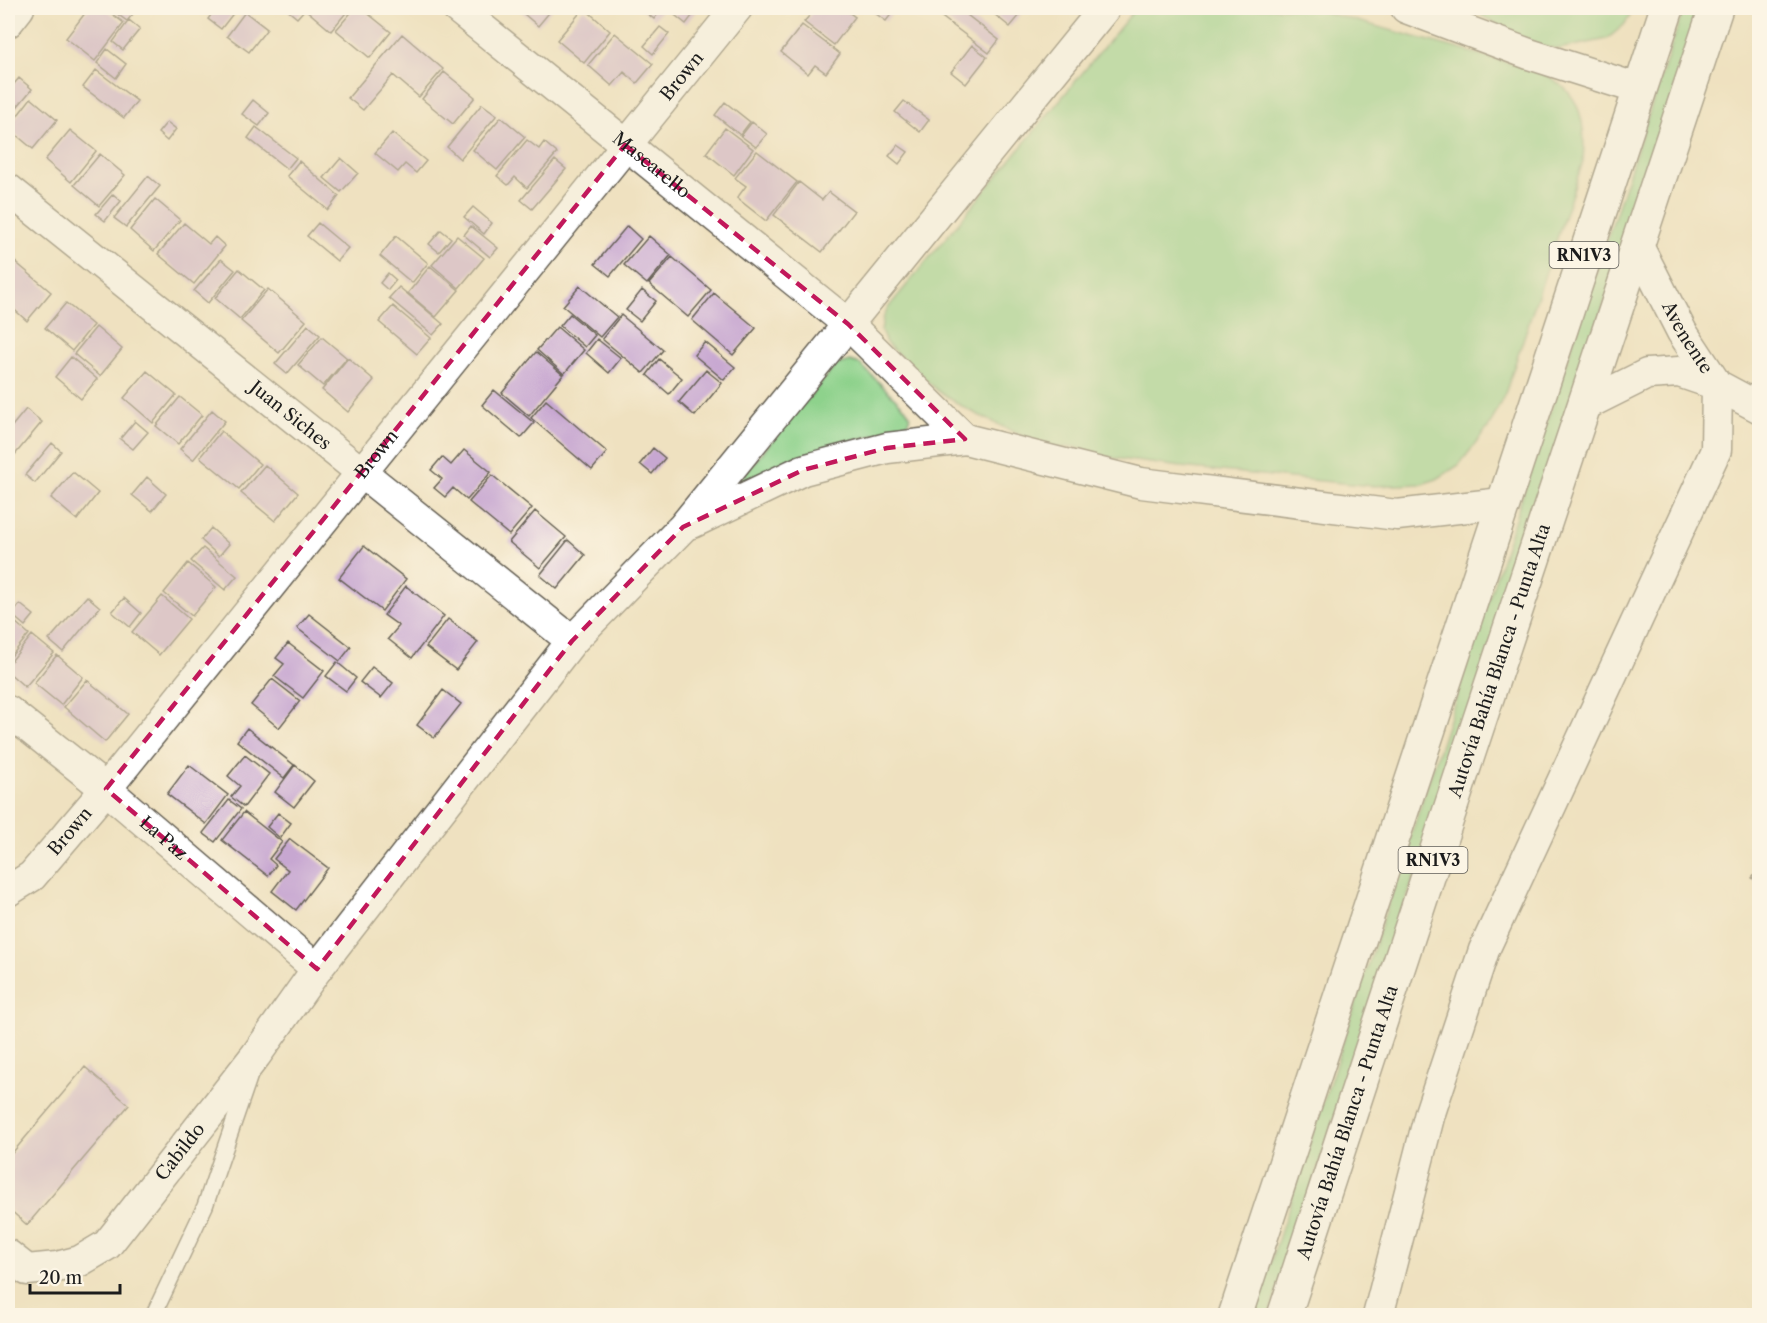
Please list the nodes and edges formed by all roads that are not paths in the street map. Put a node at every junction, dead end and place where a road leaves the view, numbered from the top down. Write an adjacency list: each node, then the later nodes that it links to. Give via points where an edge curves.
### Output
1 (19, 8): 8 (street)
2 (457, 8): 10 (street, Mascarello)
3 (737, 8): 10 (street, Brown)
4 (1105, 8): 13 (street, Cabildo)
5 (1406, 8): 9 (street, via 1529,54)
6 (1666, 8): 9 (main road, RN1V3)
7 (1716, 8): 12 (main road, Autovía Bahía Blanca - Punta Alta / RN1V3)
8 (8, 22)
9 (1639, 89): 19 (main road, RN1V3)
10 (625, 145): 13 (street, Mascarello); 18 (street, Brown)
11 (8, 189): 18 (street, Juan Siches)
12 (1638, 246): 14 (street, Avenente, via 1682,332); 15 (main road, Autovía Bahía Blanca - Punta Alta / RN1V3)
13 (848, 324): 17 (street, Mascarello); 20 (street, Cabildo)
14 (1717, 385): 15 (street, via 1679,372 1647,374); 16 (street, Avenente); 31 (street, via 1716,450 1484,950 1430,1113)
15 (1585, 405): 30 (main road, Autovía Bahía Blanca - Punta Alta / RN1V3)
16 (1760, 408)
17 (964, 439): 19 (street, via 1141,483 1386,514); 20 (street, via 887,448 803,470)
18 (363, 472): 21 (street, Juan Siches); 23 (street, Brown)
19 (1502, 503): 29 (main road, RN1V3)
20 (683, 527): 21 (street, Cabildo)
21 (572, 641): 25 (street, Cabildo)
22 (8, 711): 23 (street, La Paz)
23 (106, 789): 24 (street, Brown, via 32,876); 25 (street, La Paz)
24 (8, 891)
25 (317, 969): 26 (street, Cabildo)
26 (256, 1055): 27 (street, Cabildo, via 107,1245 80,1261 57,1267 27,1270); 28 (lane, via 205,1206)
27 (8, 1255)
28 (153, 1316)
29 (1235, 1316)
30 (1284, 1316)
31 (1378, 1316)

